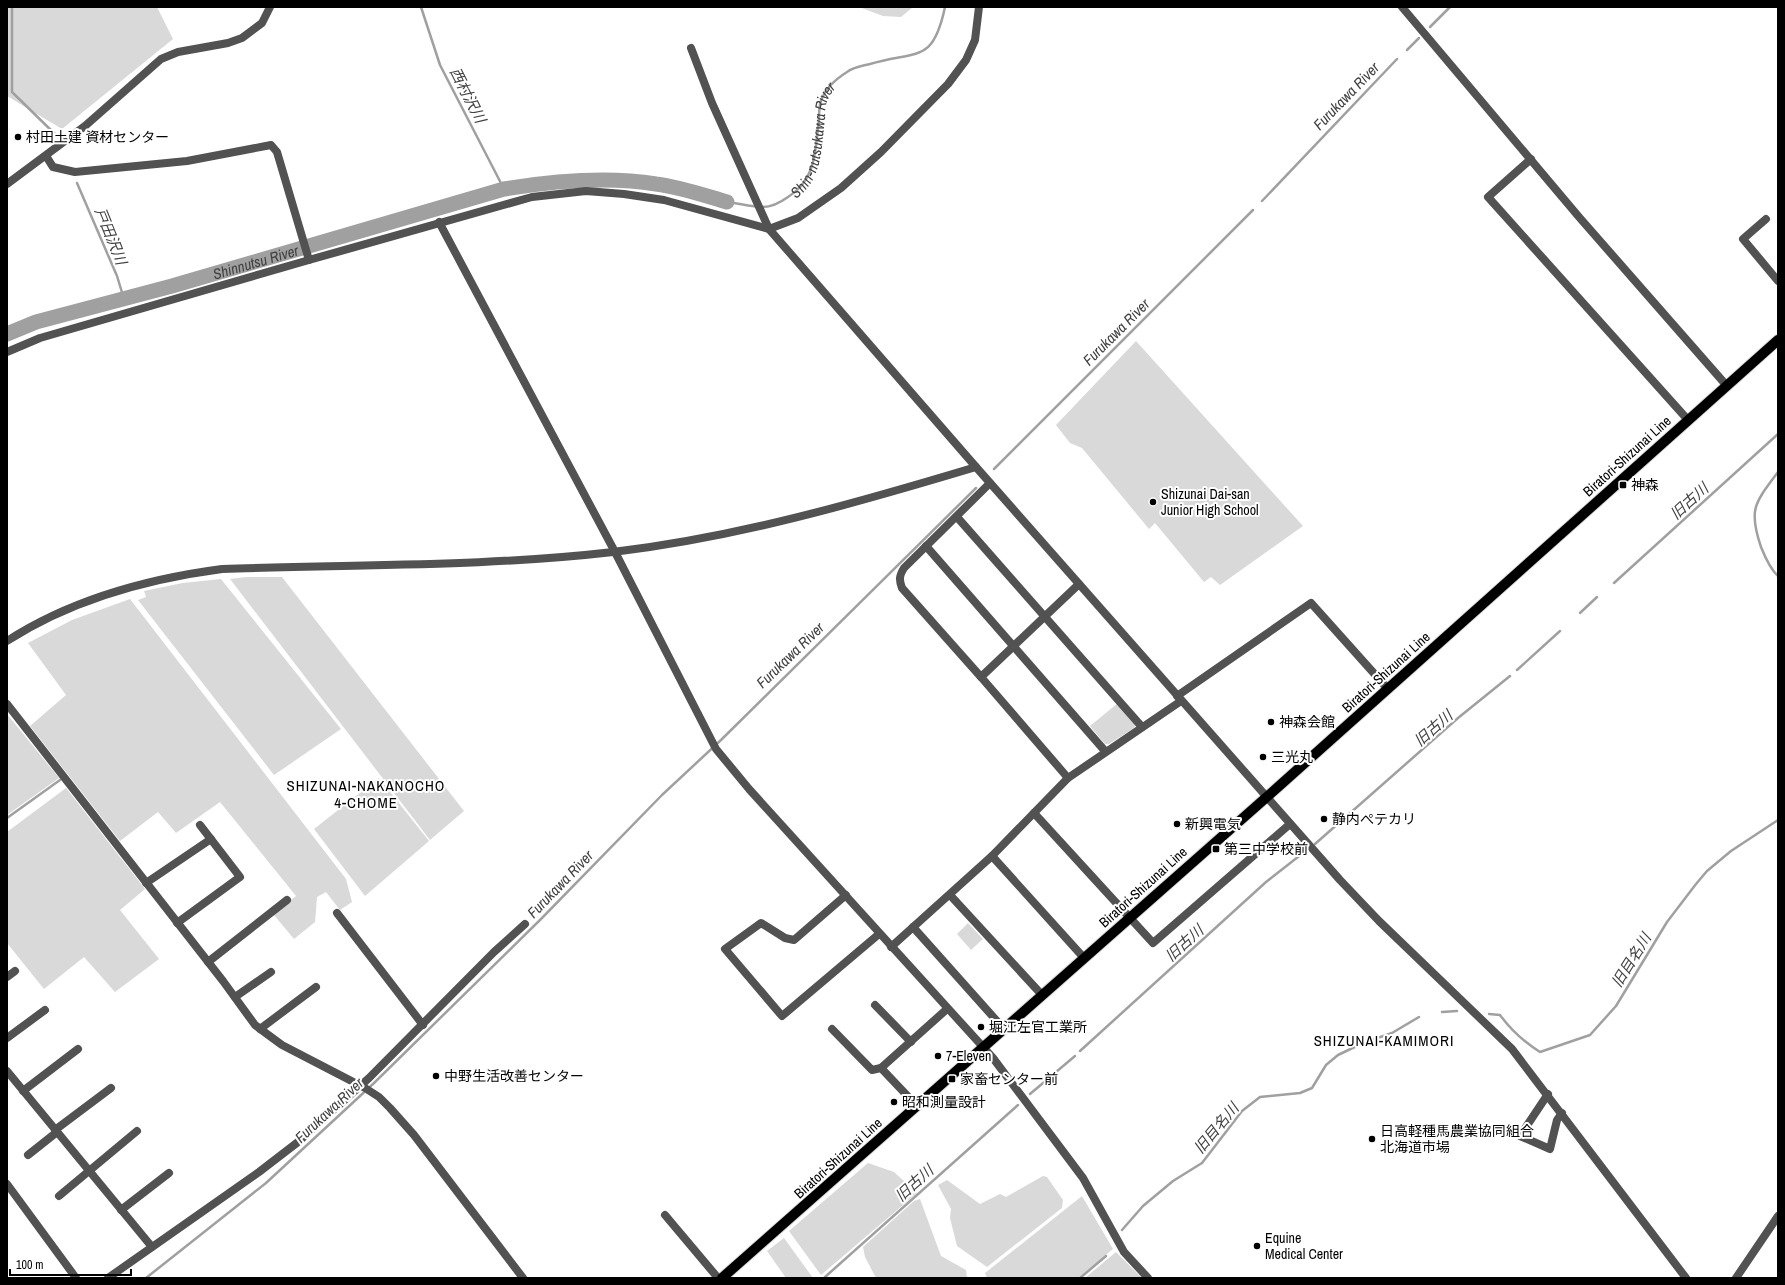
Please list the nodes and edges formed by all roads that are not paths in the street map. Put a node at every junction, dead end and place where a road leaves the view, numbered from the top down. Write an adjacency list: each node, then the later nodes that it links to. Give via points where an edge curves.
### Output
1 (270, 7): 5 (street, via 262,23 242,38 178,52 161,59 85,126)
2 (979, 7): 10 (street, via 975,40 966,60 948,84 841,188 798,218)
3 (1402, 7): 6 (street)
4 (691, 48): 10 (street, via 712,103)
5 (46, 156): 7 (street); 11 (street, via 53,167 75,172 188,161 271,146 277,152)
6 (1531, 158): 15 (street); 16 (street, via 1488,197)
7 (7, 184)
8 (1766, 219): 12 (street, via 1743,239)
9 (439, 222): 10 (street, via 532,197 586,191 664,200); 11 (street); 21 (street)
10 (769, 229): 17 (street)
11 (308, 256): 14 (street, via 40,338)
12 (1778, 281)
13 (1778, 340): 15 (main road, Biratori-Shizunai Line)
14 (7, 352)
15 (1727, 386): 16 (main road, Biratori-Shizunai Line)
16 (1688, 420): 27 (main road, Biratori-Shizunai Line)
17 (976, 467): 18 (street); 21 (street, via 788,521 710,538)
18 (990, 483): 19 (street); 22 (street)
19 (957, 517): 20 (street); 23 (street)
20 (926, 546): 25 (street); 26 (street, via 904,568 900,575 902,588)
21 (615, 552): 24 (street, via 519,560 222,569 178,575 101,595 22,631); 40 (street, via 714,745 749,789)
22 (1079, 584): 23 (street); 28 (street)
23 (1045, 617): 25 (street); 30 (street)
24 (7, 641)
25 (1013, 647): 26 (street); 31 (street)
26 (981, 677): 32 (street)
27 (1388, 689): 28 (street, via 1311,603); 33 (main road, Biratori-Shizunai Line)
28 (1179, 698): 30 (street); 33 (street)
29 (7, 704): 39 (street)
30 (1142, 727): 31 (street)
31 (1105, 751): 32 (street)
32 (1068, 778): 34 (street)
33 (1266, 797): 35 (street); 44 (main road, Biratori-Shizunai Line)
34 (1034, 813): 38 (street); 44 (street)
35 (1290, 824): 44 (street, via 1153,943); 74 (street, via 1379,921 1512,1049)
36 (200, 825): 37 (street)
37 (211, 839): 39 (street); 45 (street, via 240,877)
38 (992, 856): 41 (street); 50 (street)
39 (146, 883): 45 (street)
40 (846, 895): 48 (street); 48 (street, via 794,940 785,938 761,924 726,949 782,1016)
41 (950, 895): 47 (street); 56 (street)
42 (287, 900): 51 (street)
43 (337, 913): 61 (street)
44 (1129, 918): 50 (main road, Biratori-Shizunai Line)
45 (177, 923): 51 (street)
46 (525, 924): 61 (street)
47 (913, 928): 49 (street); 64 (street)
48 (879, 934): 49 (street)
49 (891, 947): 59 (street)
50 (1084, 958): 56 (main road, Biratori-Shizunai Line)
51 (208, 962): 57 (street)
52 (15, 971): 54 (street)
53 (271, 972): 57 (street)
54 (7, 977)
55 (316, 987): 62 (street)
56 (1042, 995): 64 (main road, Biratori-Shizunai Line)
57 (234, 997): 62 (street)
58 (875, 1005): 66 (street)
59 (947, 1009): 66 (street); 67 (street)
60 (45, 1010): 65 (street)
61 (423, 1025): 71 (street)
62 (260, 1029): 71 (street, via 282,1044)
63 (832, 1029): 69 (street, via 872,1070)
64 (1004, 1029): 67 (main road, Biratori-Shizunai Line)
65 (7, 1038)
66 (910, 1042): 69 (street)
67 (983, 1048): 75 (main road, Biratori-Shizunai Line); 93 (street, via 1083,1178 1124,1252)
68 (78, 1049): 73 (street)
69 (881, 1068): 75 (street)
70 (7, 1071): 73 (street)
71 (360, 1085): 87 (street, via 298,1142); 90 (street, via 390,1108 414,1135)
72 (111, 1088): 77 (street)
73 (23, 1091): 77 (street)
74 (1548, 1094): 76 (street); 76 (street, via 1520,1136 1550,1149 1557,1120)
75 (917, 1106): 92 (main road, Biratori-Shizunai Line)
76 (1562, 1113): 94 (street)
77 (56, 1131): 79 (street); 80 (street)
78 (137, 1131): 80 (street)
79 (28, 1155)
80 (88, 1171): 83 (street); 84 (street)
81 (169, 1173): 84 (street)
82 (7, 1184): 88 (street)
83 (59, 1196)
84 (121, 1210): 87 (street)
85 (665, 1216): 91 (street)
86 (1778, 1216): 95 (street)
87 (152, 1247): 89 (street)
88 (76, 1278)
89 (108, 1278)
90 (523, 1278)
91 (718, 1278)
92 (722, 1278)
93 (1148, 1278)
94 (1686, 1278)
95 (1736, 1278)

